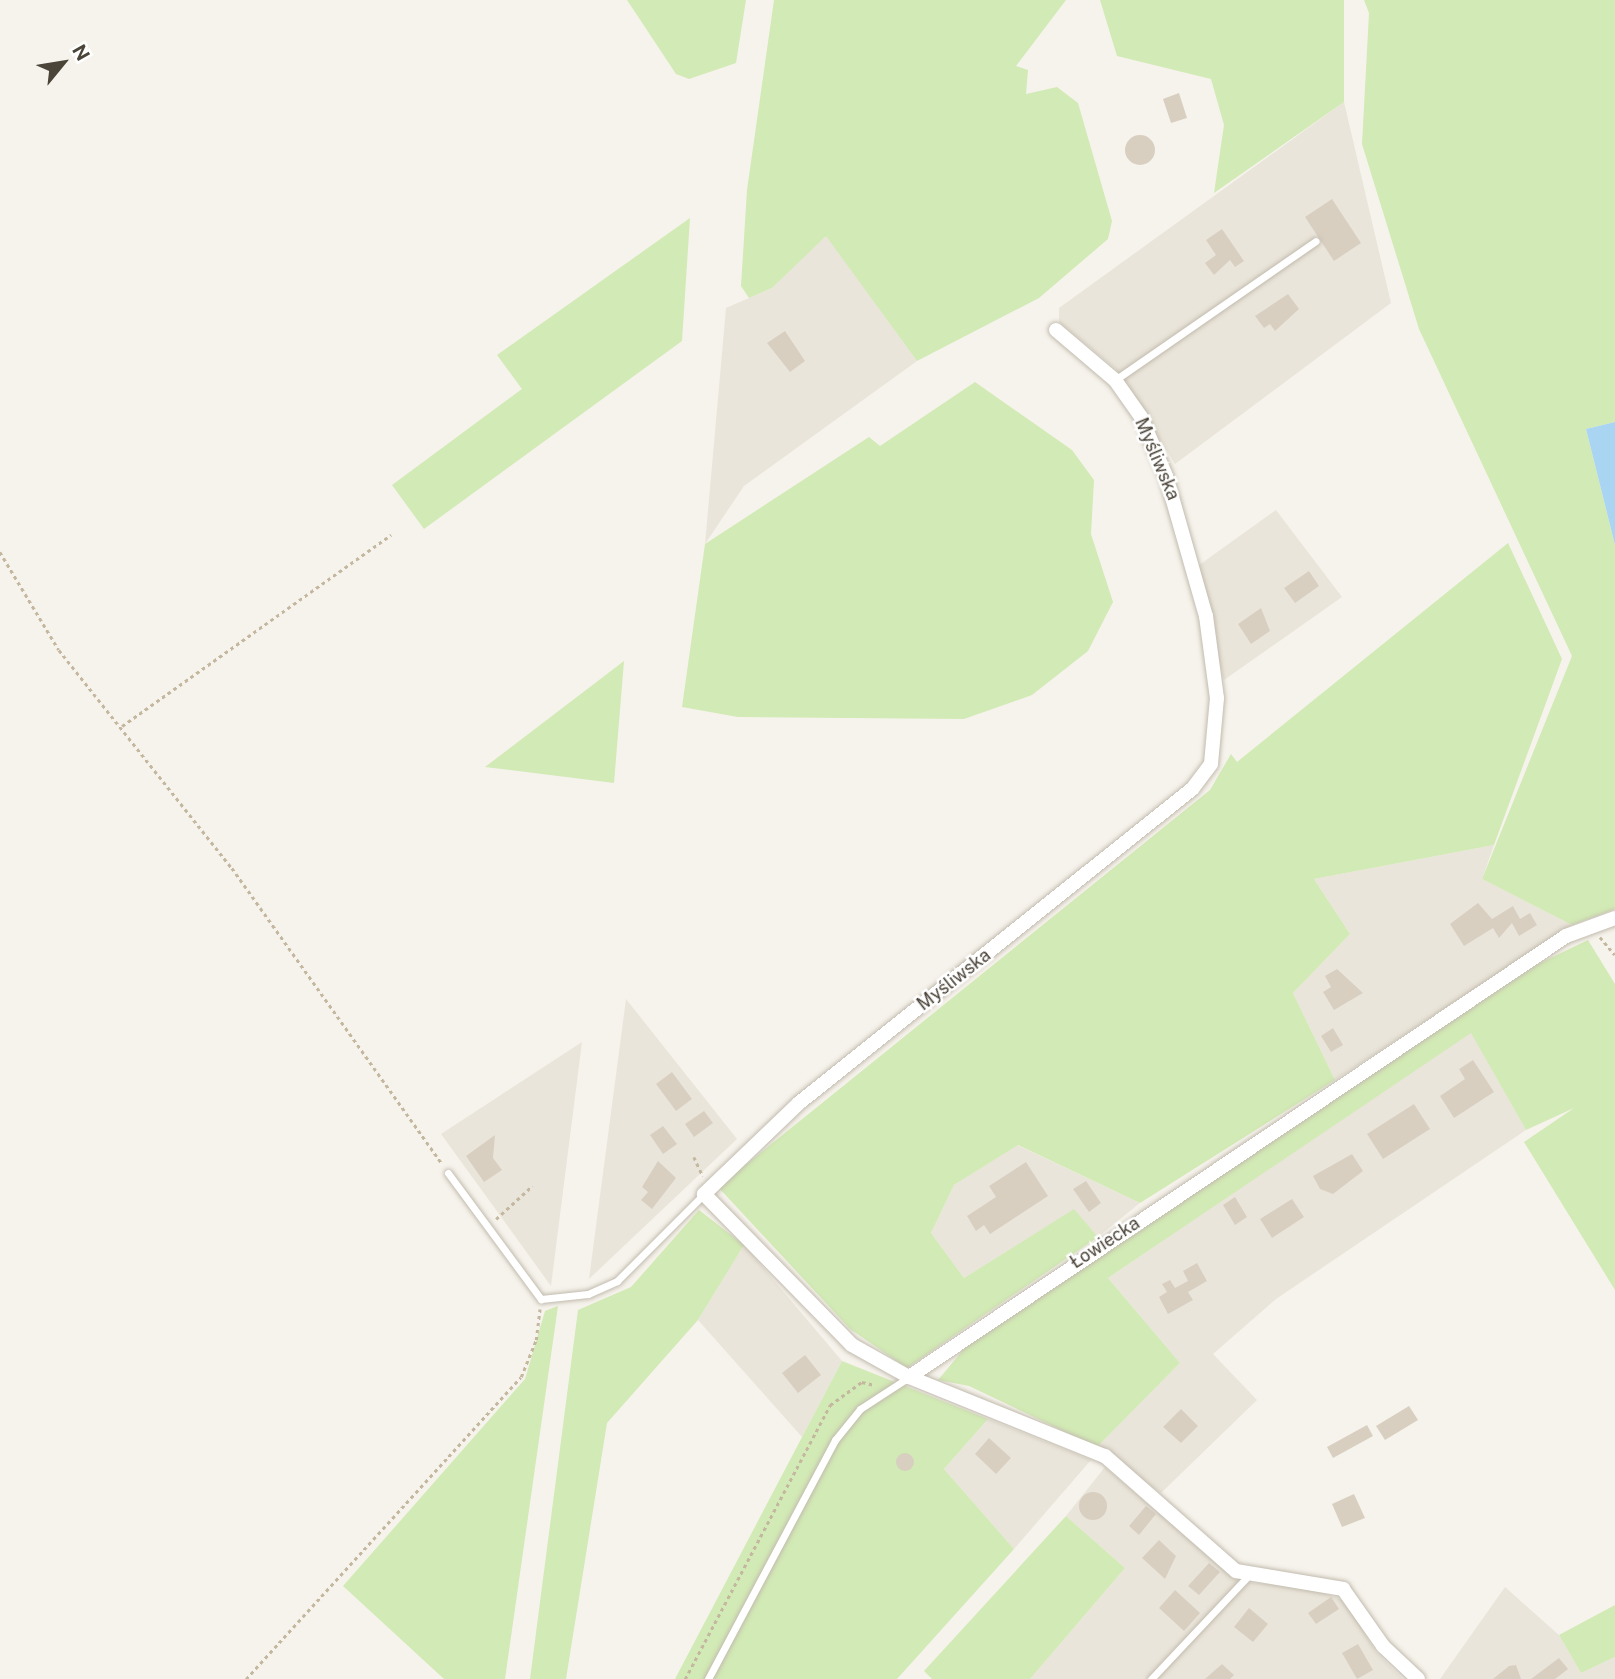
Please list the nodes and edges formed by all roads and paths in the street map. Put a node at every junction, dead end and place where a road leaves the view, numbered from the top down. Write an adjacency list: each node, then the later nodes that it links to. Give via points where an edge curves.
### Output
1 (1316, 241): 3 (lane)
2 (1056, 330): 3 (street, Myśliwska)
3 (1115, 380): 12 (street, Myśliwska, via 1142,417 1190,546 1217,698 1212,764 1192,789 799,1103)
4 (391, 535): 6 (path)
5 (0, 552): 6 (path, via 59,650)
6 (122, 726): 10 (path, via 290,947)
7 (1615, 918): 8 (street, Łowiecka)
8 (1591, 927): 9 (path); 15 (street, Łowiecka, via 1566,936)
9 (1615, 955)
10 (448, 1173): 13 (lane)
11 (532, 1186): 13 (path)
12 (704, 1194): 14 (lane, via 617,1282 588,1294); 15 (street, via 823,1321)
13 (487, 1226): 14 (lane)
14 (541, 1299): 18 (path, via 536,1340 521,1377)
15 (909, 1377): 17 (street, via 1105,1456 1153,1493 1211,1552); 20 (lane, Łowiecka, via 860,1409 835,1440)
16 (880, 1386): 19 (path, via 862,1382 830,1405)
17 (1249, 1575): 21 (lane); 22 (street, via 1343,1589 1383,1646)
18 (247, 1679)
19 (685, 1679)
20 (708, 1679)
21 (1151, 1679)
22 (1418, 1679)

